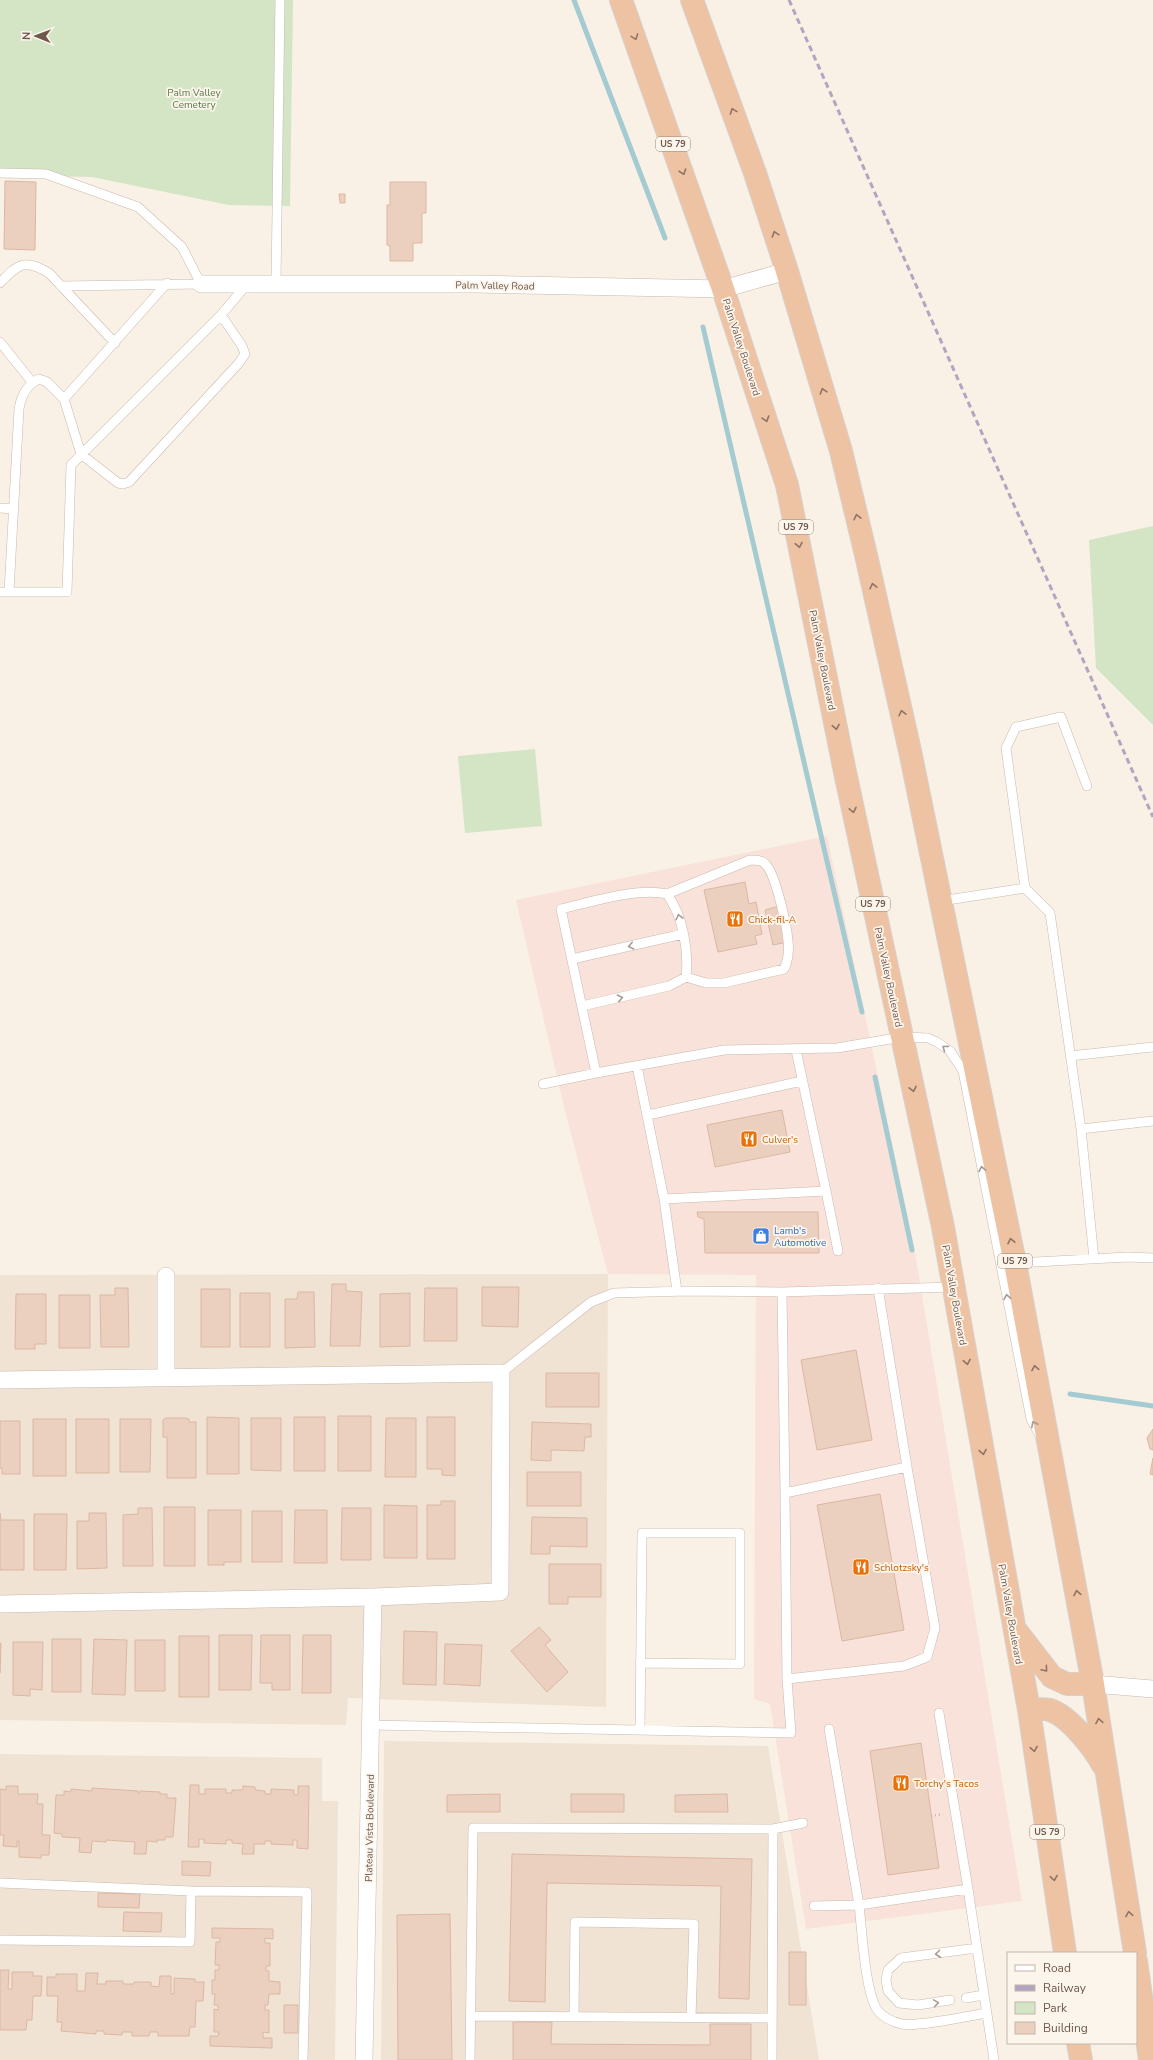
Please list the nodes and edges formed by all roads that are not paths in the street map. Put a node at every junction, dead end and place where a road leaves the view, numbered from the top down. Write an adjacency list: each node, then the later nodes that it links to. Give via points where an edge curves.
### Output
1 (280, 0): 8 (lane)
2 (621, 0): 12 (highway, Palm Valley Boulevard / US 79, one-way to 12)
3 (692, 0): 5 (highway, US 79, one-way to 3, via 756,173)
4 (0, 173): 9 (lane, via 46,174 138,206 182,247)
5 (787, 271): 12 (street, Palm Valley Road); 25 (highway, US 79, one-way to 5, via 910,751 841,451)
6 (0, 283): 11 (lane, via 13,270 26,264 37,265)
7 (167, 283): 9 (lane); 11 (lane); 15 (lane)
8 (276, 283): 10 (street, Palm Valley Road); 12 (street, Palm Valley Road)
9 (201, 284): 10 (street, Palm Valley Road)
10 (248, 284): 13 (lane)
11 (61, 286): 15 (lane)
12 (723, 289): 30 (highway, Palm Valley Boulevard / US 79, one-way to 30, via 787,485)
13 (221, 315): 18 (lane); 18 (lane, via 245,354 129,482 118,483)
14 (0, 342): 16 (lane)
15 (115, 343): 17 (lane)
16 (32, 382): 17 (lane, via 39,379 47,382); 20 (lane, via 24,394 19,409)
17 (64, 399): 18 (lane)
18 (81, 454): 21 (lane, via 71,465 67,592)
19 (0, 508): 20 (lane)
20 (14, 509): 21 (lane)
21 (5, 592)
22 (1087, 786): 23 (lane, via 1061,717 1016,727 1006,748)
23 (1025, 888): 25 (lane); 33 (lane, via 1050,913)
24 (668, 894): 26 (lane, one-way to 24, via 677,909); 27 (lane, via 655,891 561,909); 28 (lane, via 750,860 761,861 767,866 776,889 788,942 784,969 724,983 706,983)
25 (941, 902): 46 (highway, US 79, one-way to 25)
26 (682, 934): 27 (lane, one-way to 27); 28 (lane, via 688,961)
27 (572, 959): 29 (lane)
28 (686, 977): 29 (lane, one-way to 28, via 669,986)
29 (582, 1006): 35 (lane)
30 (902, 1037): 32 (lane, via 837,1048); 48 (highway, Palm Valley Boulevard / US 79, one-way to 48); 55 (lane, one-way to 30, via 1031,1419 963,1071 950,1051 937,1042 928,1038)
31 (1153, 1046): 33 (lane)
32 (796, 1050): 34 (lane, via 724,1050); 36 (lane)
33 (1070, 1056): 40 (lane)
34 (638, 1066): 35 (lane); 38 (lane)
35 (596, 1073): 37 (lane)
36 (802, 1081): 38 (lane); 41 (lane)
37 (543, 1084)
38 (648, 1115): 42 (lane)
39 (1153, 1120): 40 (lane)
40 (1081, 1129): 45 (lane)
41 (826, 1191): 42 (lane); 43 (lane)
42 (664, 1198): 50 (lane)
43 (838, 1251)
44 (1153, 1258): 45 (lane)
45 (1094, 1259): 46 (lane)
46 (1015, 1263): 55 (highway, US 79, one-way to 46)
47 (166, 1276): 53 (street)
48 (953, 1287): 49 (lane); 60 (highway, Palm Valley Boulevard / US 79, one-way to 60)
49 (878, 1288): 51 (lane); 56 (lane)
50 (677, 1291): 51 (lane); 52 (lane, via 614,1293 591,1302)
51 (782, 1292): 57 (lane)
52 (501, 1373): 53 (street); 58 (street, via 500,1592)
53 (166, 1378): 54 (street)
54 (0, 1380)
55 (1052, 1458): 63 (highway, US 79, one-way to 55)
56 (907, 1467): 57 (lane); 62 (lane, via 935,1628 927,1657 904,1666)
57 (785, 1493): 62 (lane)
58 (373, 1597): 59 (street); 67 (street, Plateau Vista Boulevard)
59 (0, 1604)
60 (1014, 1627): 63 (highway, one-way to 63, via 1052,1677 1067,1684); 65 (highway, Palm Valley Boulevard / US 79)
61 (640, 1663): 61 (lane, via 642,1533 740,1533 740,1664); 69 (lane)
62 (787, 1679): 69 (lane, via 791,1733)
63 (1093, 1684): 64 (street); 70 (highway, US 79, one-way to 63)
64 (1153, 1689)
65 (1029, 1710): 70 (highway, via 1050,1709 1067,1720 1095,1751); 80 (highway, Palm Valley Boulevard / US 79, one-way to 80)
66 (939, 1714): 74 (lane)
67 (371, 1726): 69 (lane); 94 (street, Plateau Vista Boulevard)
68 (828, 1729): 76 (lane)
69 (640, 1730)
70 (1107, 1773): 81 (highway, US 79, one-way to 70)
71 (803, 1823): 72 (lane)
72 (773, 1829): 87 (lane, via 473,1828); 91 (lane)
73 (0, 1883): 75 (lane)
74 (968, 1889): 76 (lane); 79 (lane)
75 (191, 1891): 78 (lane, via 190,1942); 93 (lane, via 307,1892)
76 (860, 1905): 77 (lane); 86 (lane, via 870,1990 878,2010 889,2020 903,2024)
77 (814, 1906)
78 (0, 1940)
79 (977, 1948): 83 (lane); 85 (lane, one-way to 85, via 901,1958 888,1970 888,1991 899,2003 918,2005)
80 (1065, 1952)
81 (1135, 1952)
82 (1137, 1965): 89 (highway)
83 (984, 1995): 84 (lane); 86 (lane)
84 (966, 1998)
85 (950, 2000)
86 (987, 2013): 97 (lane)
87 (471, 2016): 88 (lane); 95 (lane)
88 (574, 2016): 90 (lane); 90 (lane, via 575,1922 694,1924)
89 (1149, 2016): 99 (highway)
90 (691, 2017): 91 (lane)
91 (772, 2018): 96 (lane)
92 (1078, 2044): 98 (highway)
93 (303, 2060)
94 (364, 2060)
95 (470, 2060)
96 (772, 2060)
97 (994, 2060)
98 (1081, 2060)
99 (1150, 2060)

